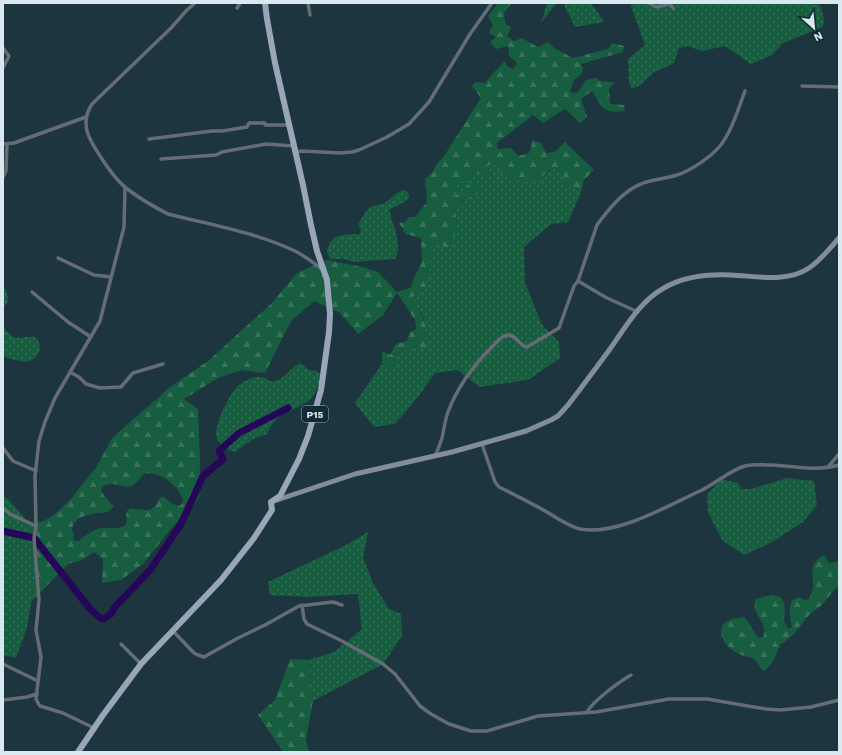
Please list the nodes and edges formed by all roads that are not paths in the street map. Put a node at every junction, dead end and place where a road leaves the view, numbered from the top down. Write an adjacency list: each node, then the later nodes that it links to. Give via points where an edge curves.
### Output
1 (195, 3): 15 (street, via 134,65 101,94 92,104)
2 (240, 3): 7 (street)
3 (265, 3): 16 (main road, P15)
4 (308, 3): 9 (street)
5 (492, 3): 19 (street, via 429,102 408,124 387,137 352,152)
6 (649, 3): 8 (street, via 656,7 670,4)
7 (237, 8)
8 (673, 8)
9 (310, 15)
10 (3, 48): 11 (street, via 9,56)
11 (3, 68)
12 (802, 86): 13 (street)
13 (839, 87)
14 (745, 91): 27 (street, via 729,132 712,154 681,173 641,184 629,191 602,218 597,225)
15 (86, 117): 18 (street); 22 (street, via 91,143)
16 (289, 125): 17 (street, via 265,126 265,123 249,123 246,127 222,131); 19 (main road, P15)
17 (149, 139)
18 (5, 144): 21 (street, via 6,171)
19 (294, 149): 20 (street, via 266,144 216,155); 25 (main road, P15, via 315,244)
20 (161, 159)
21 (3, 177)
22 (125, 188): 25 (street, via 168,214 259,237 295,251); 26 (street, via 124,227)
23 (839, 238): 29 (street, via 819,260 800,273 773,277 702,275 681,280 663,288)
24 (58, 258): 26 (street, via 94,275)
25 (324, 272): 40 (main road, P15, via 329,295 330,320 320,394 299,459 280,496)
26 (111, 277): 30 (street, via 100,321)
27 (578, 281): 29 (street); 36 (street, via 559,328 527,347 512,336 504,336 480,358 449,410)
28 (32, 292): 30 (street, via 68,322)
29 (638, 312): 33 (street, via 558,416 531,429)
30 (91, 337): 32 (street)
31 (163, 364): 32 (street, via 133,373 121,387 113,388 86,384)
32 (70, 372): 39 (street, via 44,422)
33 (482, 444): 36 (street); 38 (street, via 499,487 566,523 584,529 612,527 650,514 746,466 816,469)
34 (3, 448): 39 (street, via 13,461)
35 (839, 454): 38 (street)
36 (436, 456): 40 (street, via 355,474)
37 (839, 465): 38 (street)
38 (828, 467)
39 (36, 471): 42 (street)
40 (271, 502): 45 (main road, P15, via 272,510 247,548)
41 (3, 508): 42 (street)
42 (36, 526): 50 (street, via 36,630 41,657)
43 (302, 605): 44 (street, via 333,602); 45 (street, via 204,656 198,656); 54 (street, via 307,624 383,664 395,674 420,706 460,728 479,732 538,716)
44 (342, 605)
45 (173, 631): 48 (main road, P15)
46 (121, 644): 48 (street)
47 (3, 664): 50 (street)
48 (141, 664): 55 (main road, P15)
49 (631, 675): 54 (street, via 592,704)
50 (38, 681): 51 (street)
51 (37, 694): 52 (street); 55 (street, via 40,706 63,713)
52 (3, 700)
53 (839, 700): 54 (street, via 811,707 766,710 707,699 669,699)
54 (587, 712)
55 (94, 728): 56 (main road, P15)
56 (78, 752)

